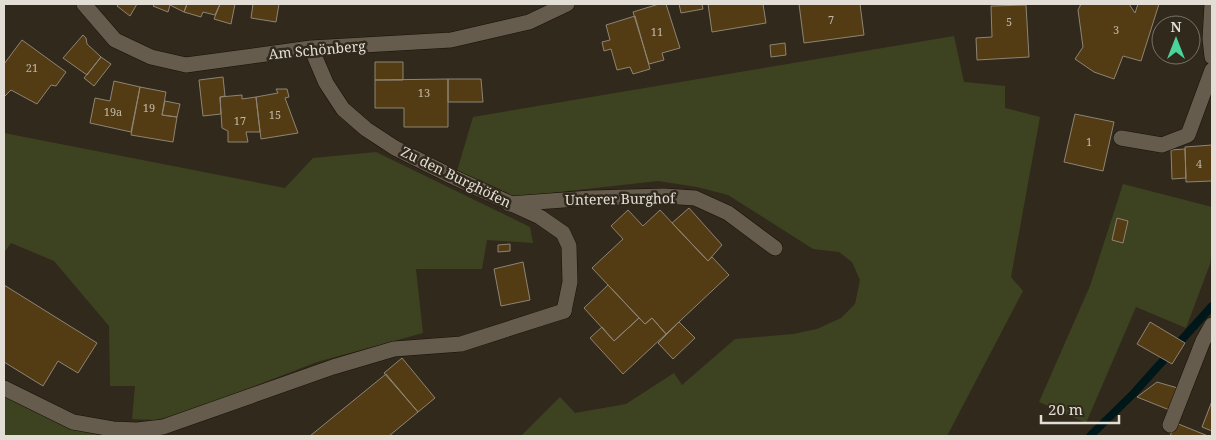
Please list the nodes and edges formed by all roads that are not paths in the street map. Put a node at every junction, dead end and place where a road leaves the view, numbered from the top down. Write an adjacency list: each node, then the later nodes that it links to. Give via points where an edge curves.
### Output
1 (84, 4): 4 (street, Am Schönberg, via 115,40 151,57 186,65)
2 (567, 4): 4 (street, Am Schönberg, via 528,22 451,40)
3 (1212, 4): 5 (street)
4 (311, 48): 8 (street, Zu den Burghöfen, via 326,84 343,110 366,129 395,148)
5 (1212, 56)
6 (1212, 70): 7 (street, via 1188,135 1162,146)
7 (1121, 138)
8 (509, 204): 9 (street, Unterer Burghof, via 591,198 695,198 728,213); 11 (street, Zu den Burghöfen, via 540,217 563,233 569,246 570,282 564,311 461,344 386,351 164,427 137,430 73,422)
9 (775, 248)
10 (1212, 325): 12 (street)
11 (4, 388)
12 (1170, 424)

